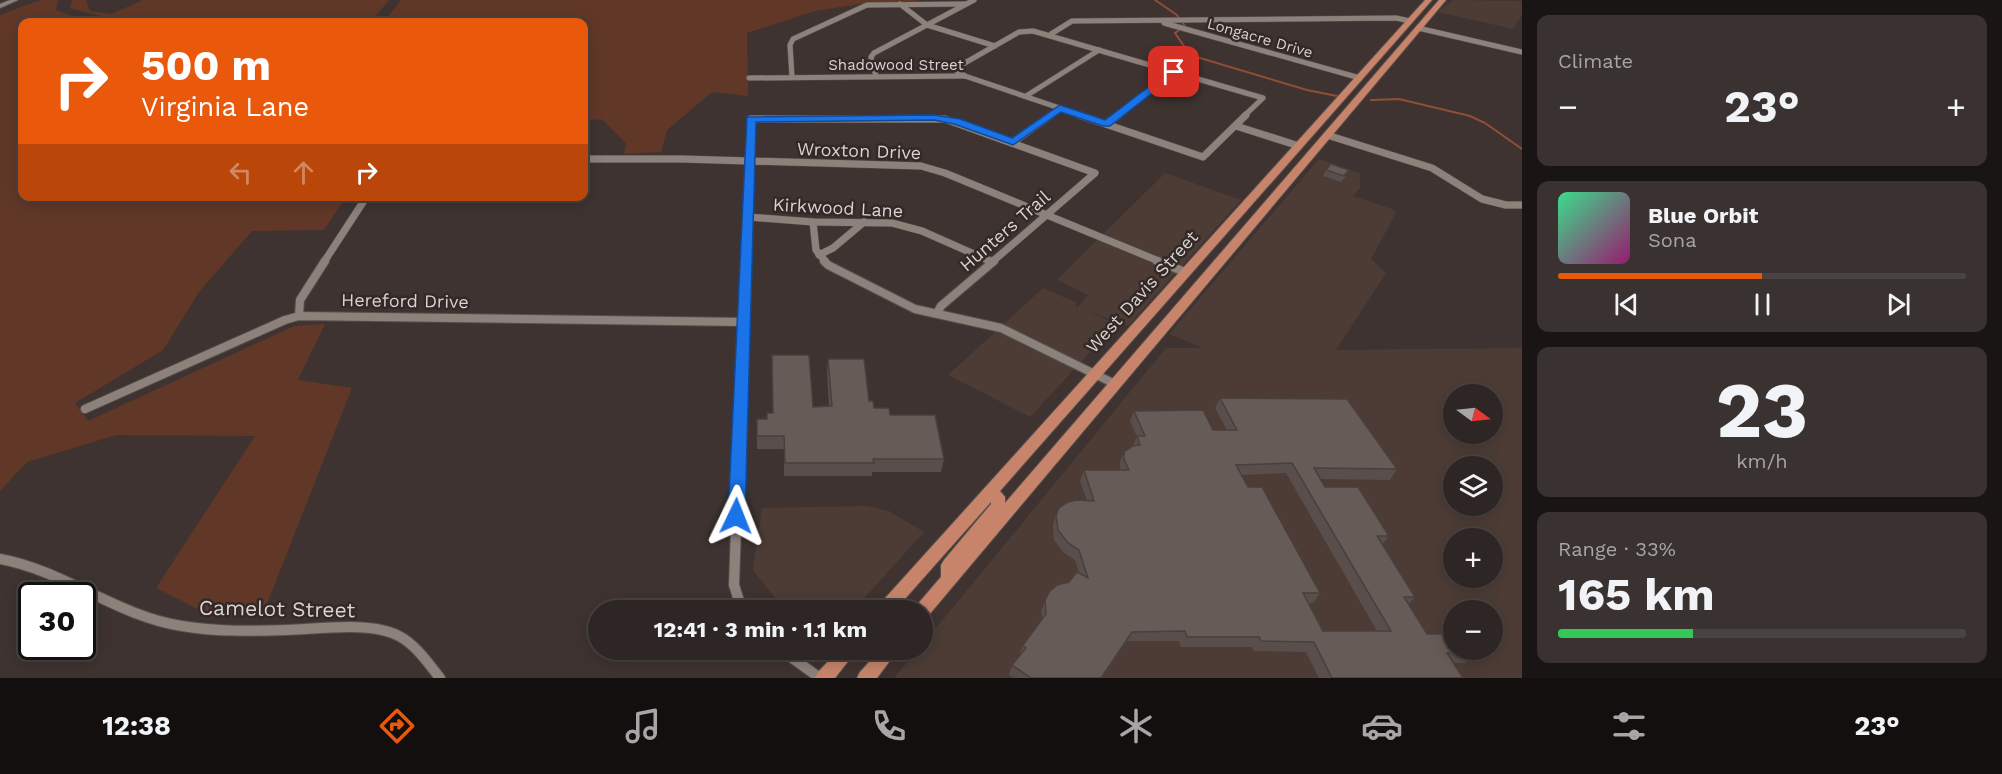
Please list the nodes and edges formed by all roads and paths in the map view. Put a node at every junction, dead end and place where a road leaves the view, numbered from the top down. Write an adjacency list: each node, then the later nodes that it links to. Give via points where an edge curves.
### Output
1 (15, 0): 7 (street)
2 (974, 0): 6 (street)
3 (1429, 0): 10 (main road, West Davis Street)
4 (1443, 0): 10 (main road, West Davis Street)
5 (900, 4): 6 (street); 9 (street); 18 (street, via 867,5 793,39)
6 (965, 4): 9 (street)
7 (0, 6)
8 (1166, 22): 10 (street, via 1396,18); 11 (street, via 1072,21); 20 (street, Longacre Drive)
9 (927, 25): 12 (street); 16 (street, via 874,53 871,57)
10 (1414, 25): 14 (street); 20 (main road, West Davis Street); 22 (main road, West Davis Street)
11 (1051, 34): 12 (street, via 1027,30); 13 (street)
12 (995, 46): 17 (street, via 956,68)
13 (1099, 50): 15 (street); 21 (street)
14 (1522, 52)
15 (1174, 72): 25 (street); 26 (street, via 1263,99)
16 (876, 76): 17 (street, Shadowood Street); 18 (street, Shadowood Street)
17 (965, 76): 21 (street, Shadowood Street)
18 (792, 77): 19 (street, Shadowood Street)
19 (749, 78)
20 (1360, 78): 22 (main road, via 1366,82 1351,99); 23 (main road, West Davis Street)
21 (1026, 96): 24 (street, Shadowood Street)
22 (1354, 104): 27 (main road, West Davis Street)
23 (1333, 107): 27 (main road, via 1335,113 1320,131); 29 (main road, West Davis Street)
24 (1060, 108): 25 (street, Shadowood Street); 28 (street)
25 (1107, 124): 26 (street, Shadowood Street, via 1203,157)
26 (1236, 126): 29 (street)
27 (1327, 135): 32 (main road, West Davis Street); 35 (street, via 1432,168 1486,202)
28 (1013, 142): 31 (street, via 957,121 934,117 751,119); 36 (street, Hunters Trail, via 1095,173)
29 (1299, 146): 32 (main road, via 1305,152 1289,172); 33 (main road, West Davis Street)
30 (588, 159): 31 (street, Wroxton Drive)
31 (749, 161): 36 (street, Wroxton Drive, via 921,166); 37 (street)
32 (1291, 177): 38 (main road, West Davis Street)
33 (1267, 183): 38 (main road, via 1268,190 1248,214); 41 (main road, West Davis Street)
34 (364, 201): 47 (street, via 300,300)
35 (1522, 205)
36 (1047, 215): 43 (street, Hunters Trail); 44 (street, Wroxton Drive)
37 (747, 217): 39 (street, Kirkwood Lane); 48 (street)
38 (1254, 220): 45 (main road, West Davis Street)
39 (813, 222): 40 (street, Kirkwood Lane); 42 (street)
40 (864, 222): 42 (street); 43 (street, Kirkwood Lane, via 892,223 922,231)
41 (1208, 247): 44 (main road, West Davis Street); 45 (main road, via 1215,256 1180,297)
42 (819, 255): 46 (street, via 828,266 902,303)
43 (992, 262): 46 (street, Hunters Trail)
44 (1185, 272): 49 (main road, West Davis Street)
45 (1180, 307): 50 (main road, West Davis Street)
46 (937, 313): 49 (street, via 1001,328)
47 (299, 316): 48 (street, Hereford Drive); 51 (street, Hereford Drive)
48 (743, 322): 55 (street, via 734,585)
49 (1096, 374): 50 (street); 52 (main road, West Davis Street)
50 (1115, 384): 54 (main road, West Davis Street)
51 (85, 409)
52 (992, 492): 54 (main road, via 998,497 998,506 949,565); 56 (main road, West Davis Street)
53 (0, 559): 61 (street, Camelot Street, via 41,569 119,608 164,623 216,630 390,632 410,645)
54 (949, 580): 57 (main road, West Davis Street)
55 (739, 600)
56 (894, 600)
57 (932, 600)
58 (796, 660): 62 (street)
59 (839, 660): 62 (main road)
60 (881, 660): 63 (main road)
61 (440, 678)
62 (822, 678)
63 (866, 678)

